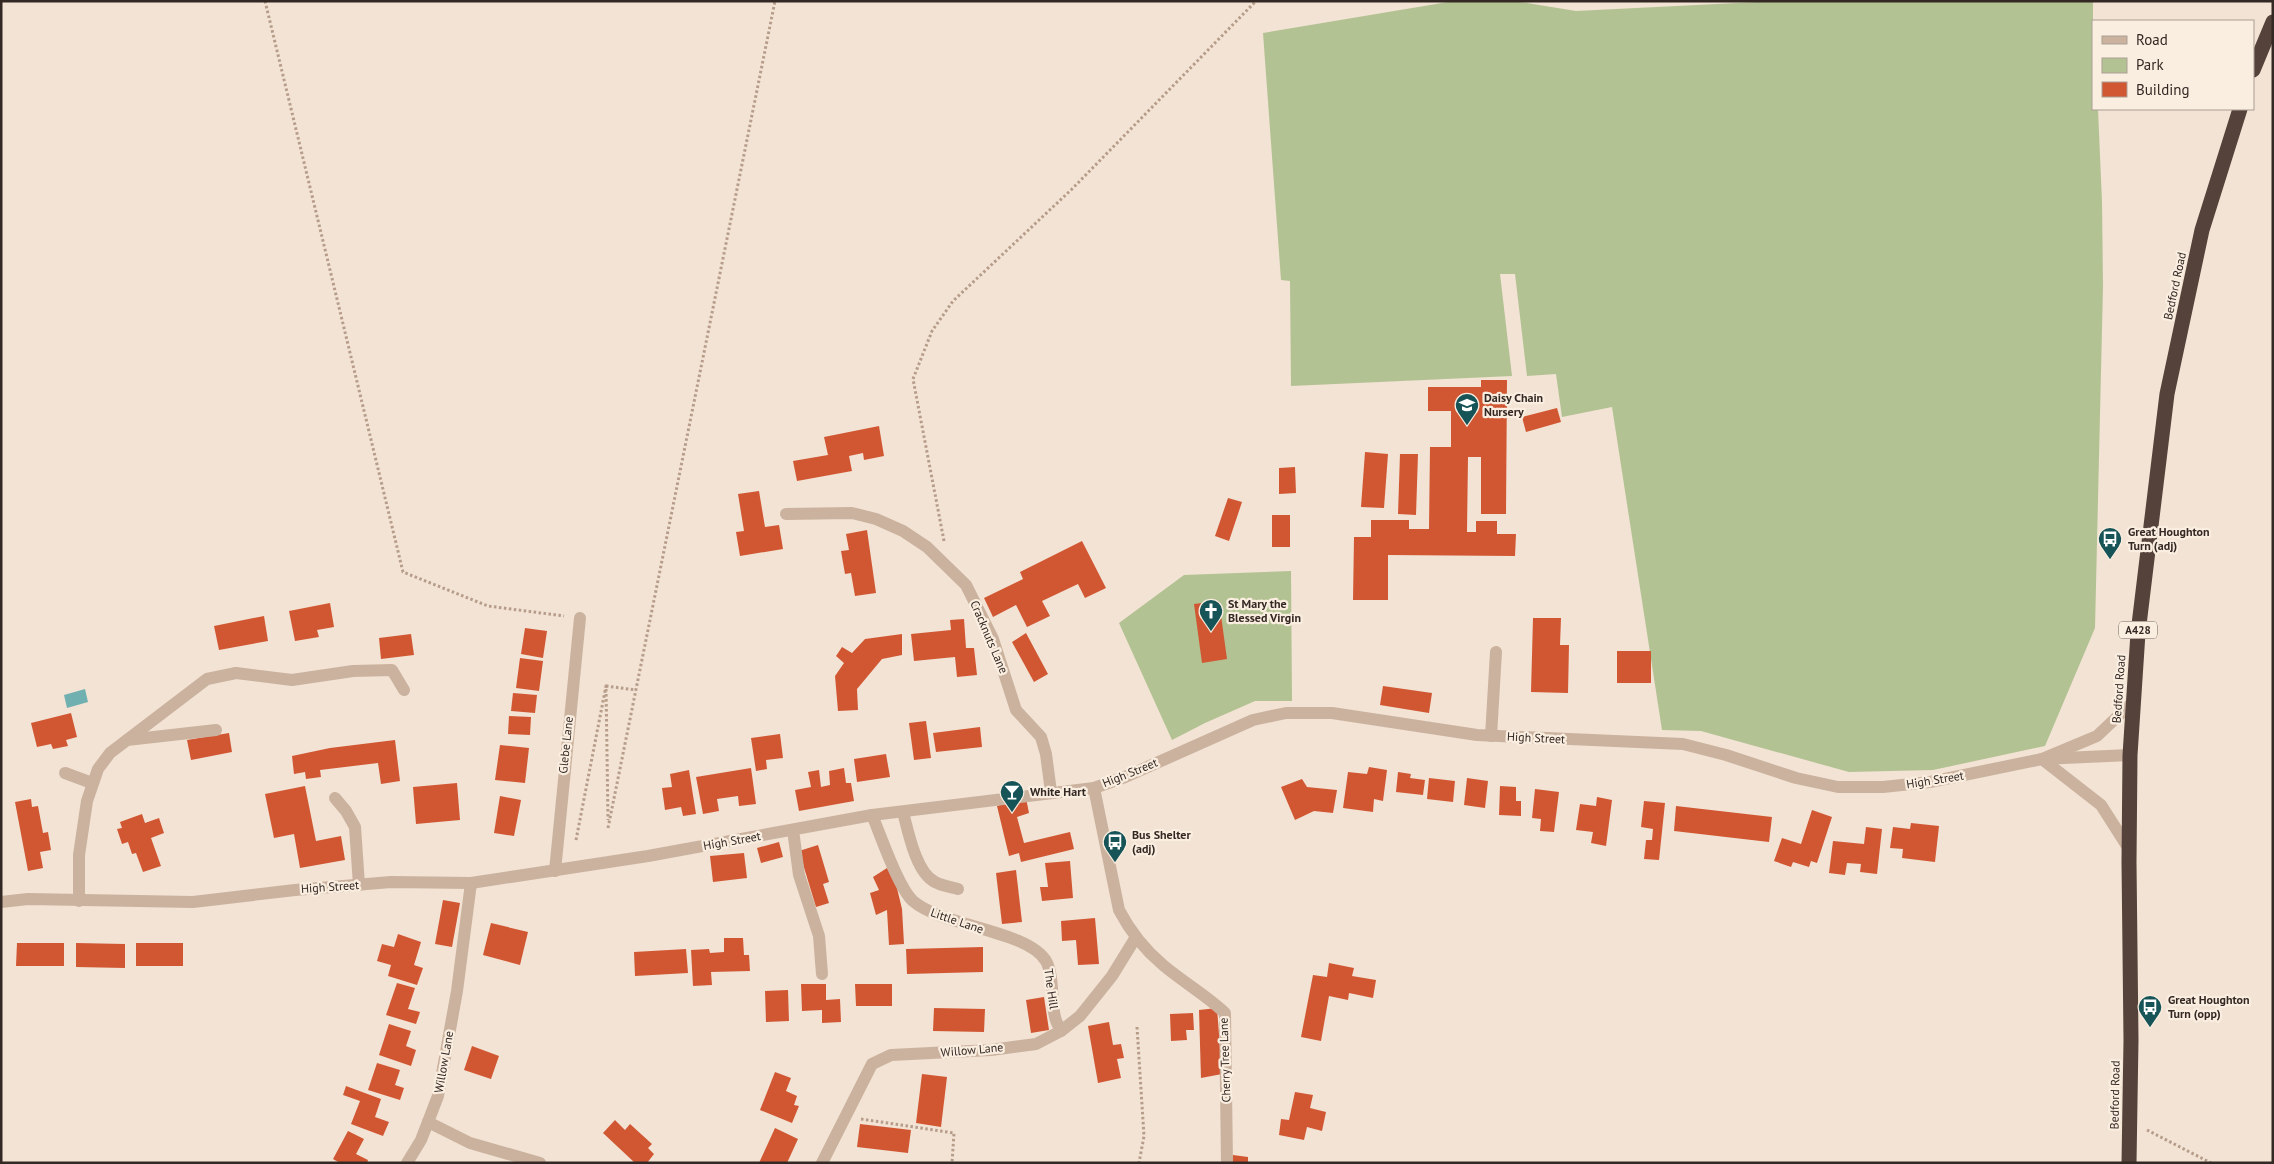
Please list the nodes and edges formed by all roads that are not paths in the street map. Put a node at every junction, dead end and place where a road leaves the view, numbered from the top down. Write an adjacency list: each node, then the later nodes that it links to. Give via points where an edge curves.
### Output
1 (2273, 22): 2 (highway)
2 (2254, 68)
3 (2240, 110): 8 (highway, Bedford Road / A428, via 2202,230 2167,394 2138,633)
4 (786, 514): 17 (street, Cracknuts Lane, via 852,513 876,519 928,547 950,568 966,585 978,606 993,639 1016,710 1041,737)
5 (580, 618): 23 (street, Glebe Lane)
6 (1496, 652): 10 (street)
7 (404, 690): 11 (street, via 392,670 353,671 292,680 236,673 207,679)
8 (2134, 701): 12 (highway, Bedford Road / A428); 13 (street, via 2097,736)
9 (216, 730): 11 (street)
10 (1491, 736): 13 (street, High Street, via 1683,744 1796,778 1838,787 1930,782); 16 (street, High Street, via 1332,714 1286,713 1253,720)
11 (127, 740): 15 (street, via 110,754)
12 (2130, 755): 13 (street, High Street); 22 (highway, Bedford Road / A428)
13 (2042, 759): 22 (street, via 2101,805)
14 (65, 773): 15 (street)
15 (92, 783): 27 (street, via 79,855)
16 (1094, 788): 17 (street, High Street); 29 (street, Cherry Tree Lane, via 1119,910)
17 (1051, 792): 19 (street, High Street)
18 (335, 798): 25 (street, via 355,827)
19 (903, 812): 20 (street, High Street); 26 (street, via 912,846 923,870 934,882)
20 (872, 815): 21 (street, High Street); 30 (street, Little Lane, via 894,868 912,899 927,911 1018,941)
21 (793, 830): 23 (street, High Street); 31 (street, via 799,875 820,936)
22 (2129, 850): 38 (highway, Bedford Road / A428)
23 (555, 871): 24 (street, High Street)
24 (471, 883): 25 (street, High Street); 33 (street, Willow Lane, via 457,992 440,1087)
25 (359, 885): 27 (street, High Street, via 192,902)
26 (958, 889)
27 (79, 901): 28 (street, High Street, via 28,899)
28 (1, 902)
29 (1136, 938): 32 (street, Willow Lane, via 1112,976 1080,1016); 37 (street, Cherry Tree Lane, via 1163,965 1225,1013)
30 (1035, 952): 32 (street, The Hill, via 1045,959 1049,967 1055,1018)
31 (822, 974)
32 (1061, 1031): 36 (street, Willow Lane, via 1036,1044 991,1050 891,1055 872,1064)
33 (428, 1122): 34 (street, Willow Lane); 35 (street, via 470,1143)
34 (407, 1163)
35 (540, 1163)
36 (822, 1163)
37 (1227, 1163)
38 (2129, 1163)

